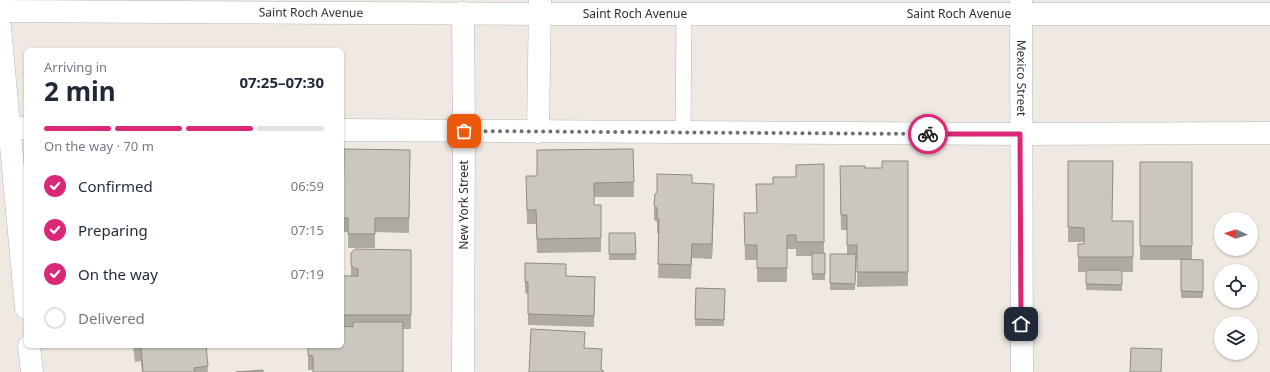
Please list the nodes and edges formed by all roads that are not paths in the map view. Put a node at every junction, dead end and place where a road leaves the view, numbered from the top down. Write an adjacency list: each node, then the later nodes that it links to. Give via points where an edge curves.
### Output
1 (540, 7): 4 (street, Saint Roch Avenue); 5 (street, Saint Roch Avenue); 11 (street)
2 (1020, 7): 5 (street, Saint Roch Avenue); 6 (street, Saint Roch Avenue); 14 (street, Mexico Street)
3 (0, 11): 4 (street, Saint Roch Avenue)
4 (463, 13): 10 (street, New York Street)
5 (684, 14): 12 (lane)
6 (1270, 14)
7 (0, 27): 8 (street)
8 (12, 128): 15 (street)
9 (344, 130): 10 (street)
10 (464, 131): 11 (street); 18 (street, New York Street)
11 (538, 132): 12 (street)
12 (683, 132): 14 (street)
13 (1270, 133): 14 (street)
14 (1020, 134): 19 (street, Mexico Street)
15 (24, 282)
16 (29, 348): 17 (street)
17 (32, 372)
18 (463, 372)
19 (1022, 372)

